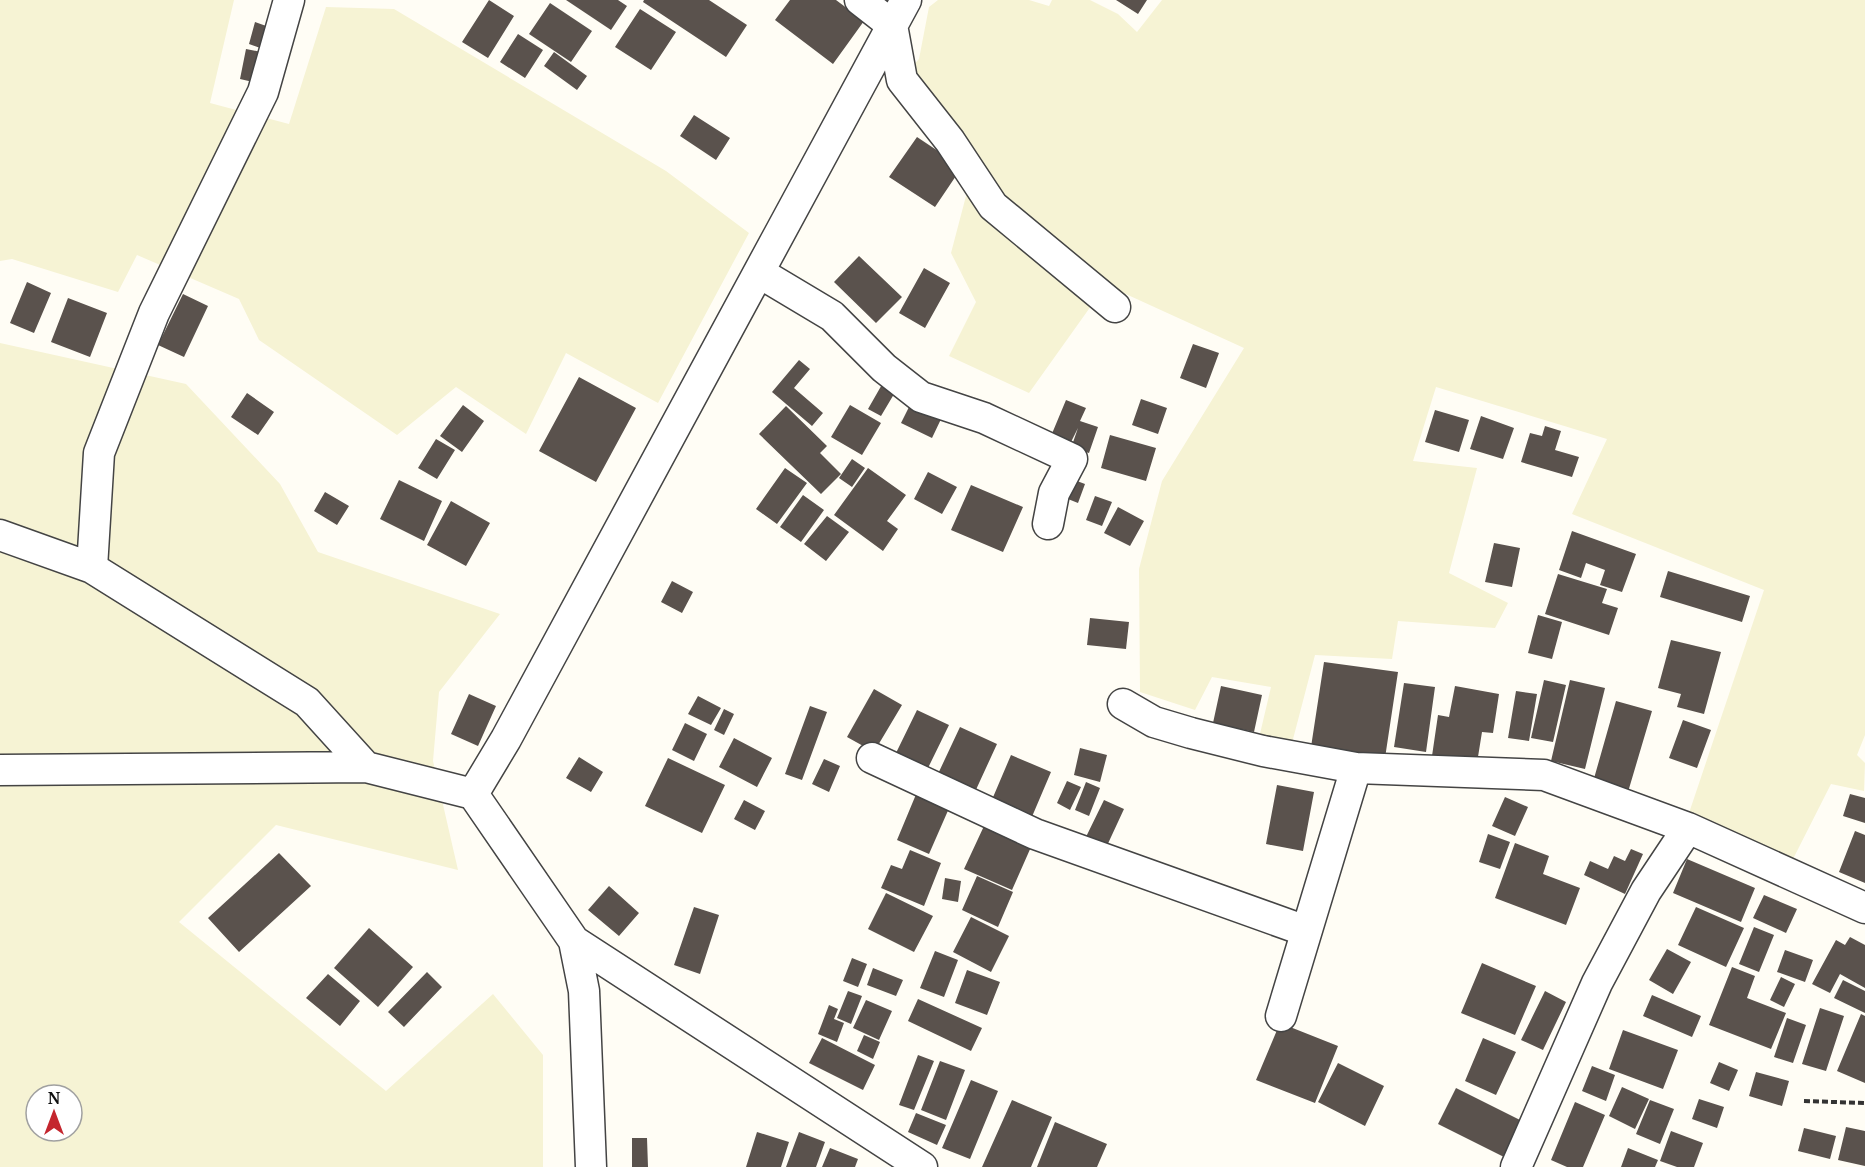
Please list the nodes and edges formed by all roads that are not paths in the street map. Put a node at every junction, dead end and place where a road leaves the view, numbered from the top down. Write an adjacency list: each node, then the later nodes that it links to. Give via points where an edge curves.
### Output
1 (289, 0): 8 (street, via 263,92 154,314 99,453)
2 (860, 0): 3 (street)
3 (899, 12): 4 (street); 5 (street, via 902,80 950,141 993,206)
4 (760, 273): 6 (street, via 832,316 884,368 921,397 984,418 1072,459 1054,493); 14 (street)
5 (1115, 306)
6 (1048, 524)
7 (0, 535): 8 (street)
8 (92, 568): 11 (street, via 307,702)
9 (1123, 704): 12 (street, via 1154,722 1191,734)
10 (872, 758): 17 (street, via 1035,834)
11 (366, 767): 13 (street); 14 (street)
12 (1356, 768): 15 (street, via 1544,775); 17 (street)
13 (0, 770)
14 (473, 794): 18 (street)
15 (1688, 828): 16 (street); 22 (street, via 1646,891 1597,983)
16 (1865, 908)
17 (1306, 931): 19 (street)
18 (574, 941): 20 (street, via 584,991); 21 (street)
19 (1281, 1016)
20 (591, 1167)
21 (922, 1167)
22 (1516, 1167)

